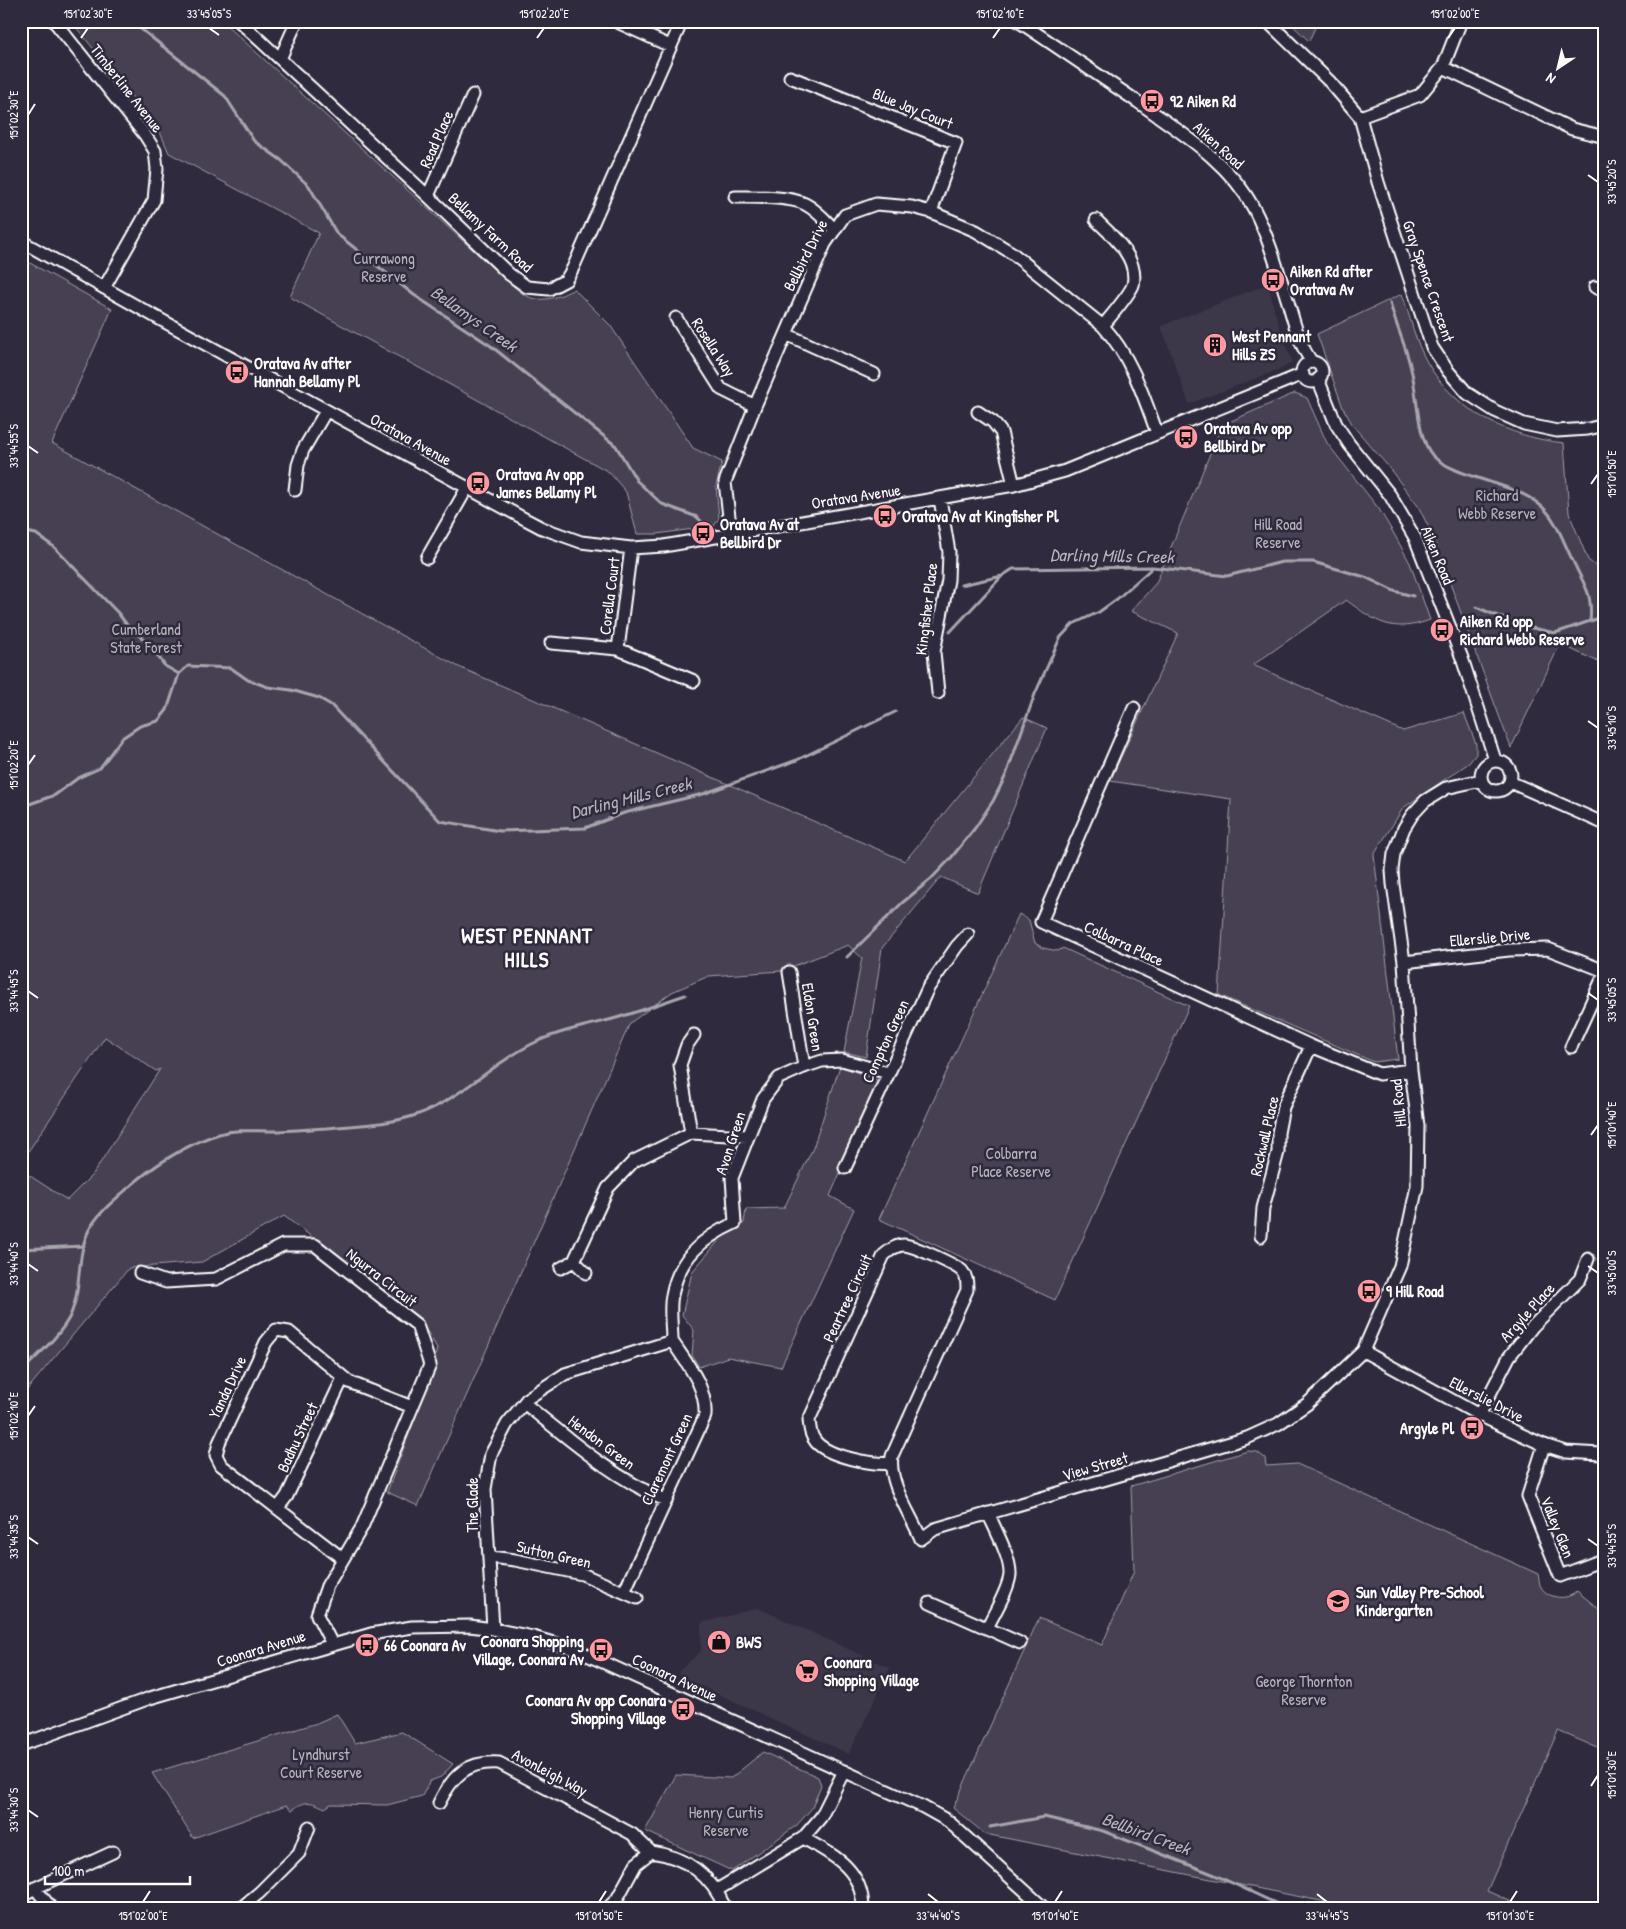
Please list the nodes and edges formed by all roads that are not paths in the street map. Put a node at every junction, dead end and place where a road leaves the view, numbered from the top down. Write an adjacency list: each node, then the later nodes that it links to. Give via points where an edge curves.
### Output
1 (54, 21): 22 (street, Timberline Avenue, via 155,152 154,200)
2 (239, 21): 10 (street, Bellamy Farm Road)
3 (296, 21): 10 (street)
4 (615, 21): 9 (street)
5 (682, 21): 9 (street, Bellamy Farm Road)
6 (1018, 21): 26 (street, Aiken Road, via 1178,131 1230,175 1247,197 1261,224 1294,323)
7 (1267, 21): 14 (street, via 1330,82)
8 (1461, 21): 11 (street)
9 (670, 46): 16 (street, Bellamy Farm Road, via 573,268 559,285 549,289 527,287 509,274)
10 (280, 59): 16 (street, Bellamy Farm Road)
11 (1443, 67): 14 (street, via 1420,95); 15 (street, via 1572,128)
12 (790, 77): 18 (street, Blue Jay Court, via 956,143)
13 (473, 95): 16 (street, Read Place)
14 (1360, 117): 33 (street, Gray Spence Crescent, via 1432,347 1448,371 1467,393 1524,424 1557,431)
15 (1605, 137)
16 (428, 196)
17 (735, 197): 20 (street, via 766,197 804,204)
18 (931, 212): 20 (street, Bellbird Drive, via 876,204 845,215); 24 (street, Bellbird Drive, via 976,231 1012,253)
19 (1096, 220): 24 (street, via 1120,243 1132,264 1132,285)
20 (835, 230): 25 (street, Bellbird Drive, via 825,244)
21 (21, 241): 22 (street, Oratava Avenue)
22 (104, 288): 31 (street, Oratava Avenue)
23 (676, 318): 30 (street, Rosella Way, via 721,389)
24 (1103, 326): 34 (street, Bellbird Drive, via 1128,359)
25 (786, 334): 27 (street); 30 (street, Bellbird Drive)
26 (1312, 362): 28 (street, via 1304,366); 29 (street, via 1321,368 1322,374)
27 (874, 374)
28 (1303, 374): 29 (street, via 1309,381); 34 (street, Oratava Avenue)
29 (1318, 379): 47 (street, Aiken Road, via 1336,424 1390,495 1415,538 1462,658)
30 (754, 406): 39 (street, Bellbird Drive, via 725,482)
31 (326, 411): 36 (street, Oratava Avenue); 37 (street, via 303,450)
32 (978, 412): 35 (street, via 1001,432)
33 (1605, 426)
34 (1157, 433): 35 (street, Oratava Avenue, via 1057,474)
35 (1014, 485): 38 (street, Oratava Avenue)
36 (467, 488): 40 (street, Oratava Avenue, via 562,536); 41 (street)
37 (295, 490)
38 (940, 499): 39 (street, Oratava Avenue); 45 (street, Kingfisher Place, via 949,552 948,580 934,652)
39 (731, 534): 40 (street, Oratava Avenue, via 664,546)
40 (631, 548): 43 (street, Corella Court)
41 (427, 558)
42 (551, 643): 43 (street, Corella Court)
43 (618, 649): 44 (street, Corella Court)
44 (694, 681)
45 (938, 693)
46 (1134, 708): 56 (street, Colbarra Place, via 1041,922)
47 (1495, 760): 48 (street, via 1482,768); 49 (street, via 1509,768)
48 (1481, 780): 49 (street, via 1493,791 1503,789); 52 (street, Hill Road, via 1446,788 1425,801 1398,839 1392,870)
49 (1510, 782): 50 (street)
50 (1605, 824)
51 (968, 934): 60 (street, Compton Green, via 928,988)
52 (1404, 962): 54 (street, Ellerslie Drive, via 1509,950 1548,949); 59 (street, Hill Road)
53 (789, 972): 58 (street, Eldon Green)
54 (1605, 972): 57 (street)
55 (694, 1035): 61 (street, via 680,1065)
56 (1311, 1046): 59 (street, Colbarra Place, via 1379,1074); 64 (street, Rockwall Place, via 1283,1107 1278,1152 1263,1208)
57 (1571, 1048)
58 (804, 1067): 60 (street, Avon Green, via 822,1061 842,1060); 62 (street, Avon Green, via 779,1078 763,1099)
59 (1411, 1070): 71 (street, Hill Road, via 1418,1126 1417,1186 1400,1266)
60 (888, 1073): 63 (street, Compton Green)
61 (692, 1133): 62 (street); 66 (street, via 634,1160 608,1188)
62 (747, 1136): 70 (street, Avon Green, via 732,1178 735,1223 702,1242 681,1266 672,1296)
63 (845, 1168)
64 (1261, 1236)
65 (1588, 1259): 75 (street, Argyle Place, via 1580,1279 1533,1326 1509,1356)
66 (574, 1261): 67 (street); 69 (street)
67 (560, 1268)
68 (140, 1273): 74 (street, Ngurra Circuit, via 166,1282 216,1279 283,1245 314,1245 417,1325 430,1365)
69 (586, 1273)
70 (672, 1341): 73 (street, The Glade, via 565,1374); 80 (street, Claremont Green, via 700,1384 706,1404 705,1416)
71 (1362, 1351): 75 (street, Ellerslie Drive); 76 (street, Hill Road, via 1307,1404)
72 (343, 1378): 74 (street, Yanda Drive); 81 (street, Badhu Street, via 287,1496); 81 (street, Yanda Drive, via 289,1332 276,1330 266,1342 216,1456 221,1465)
73 (524, 1402): 80 (street, Hendon Green, via 608,1469); 84 (street, The Glade, via 507,1424 491,1454 485,1489)
74 (412, 1407): 83 (street, Ngurra Circuit, via 362,1527)
75 (1479, 1416): 77 (street, Ellerslie Drive)
76 (1278, 1424): 82 (street, View Street, via 1247,1438)
77 (1544, 1445): 78 (street, Ellerslie Drive, via 1566,1452); 85 (street, Valley Glen, via 1528,1496 1560,1576)
78 (1605, 1452)
79 (891, 1463): 79 (street, Peartree Circuit, via 967,1290 966,1277 961,1270 906,1244 884,1255 809,1420 810,1432 825,1450 878,1464); 82 (street, View Street, via 902,1500 921,1540 935,1528)
80 (665, 1500): 86 (street, Claremont Green)
81 (278, 1508): 83 (street, Yanda Drive)
82 (988, 1513): 89 (street, via 1010,1574)
83 (343, 1558): 92 (street, Ngurra Circuit, via 327,1586 317,1615)
84 (490, 1558): 86 (street, Sutton Green, via 574,1572); 90 (street, The Glade)
85 (1605, 1559)
86 (624, 1592): 87 (street, Sutton Green)
87 (637, 1598)
88 (930, 1603): 89 (street)
89 (987, 1628): 91 (street)
90 (493, 1629): 92 (street, Coonara Avenue, via 412,1627); 94 (street, Coonara Avenue, via 574,1649)
91 (1020, 1642)
92 (332, 1644): 93 (street, Coonara Avenue, via 150,1698)
93 (21, 1745)
94 (844, 1771): 97 (street, via 821,1817); 108 (street, Coonara Avenue, via 948,1821)
95 (439, 1803): 99 (street, Avonleigh Way, via 448,1785 462,1771 483,1762 499,1763 632,1834)
96 (309, 1827): 104 (street, via 298,1853)
97 (803, 1838): 101 (street); 107 (street, via 837,1857 855,1876)
98 (112, 1852): 100 (street)
99 (651, 1852): 101 (street, via 690,1865); 105 (street, via 636,1864 617,1899)
100 (35, 1888): 102 (street); 103 (street)
101 (717, 1890): 106 (street)
102 (21, 1896)
103 (51, 1908)
104 (241, 1908)
105 (608, 1908)
106 (725, 1908)
107 (864, 1908)
108 (1044, 1908)

